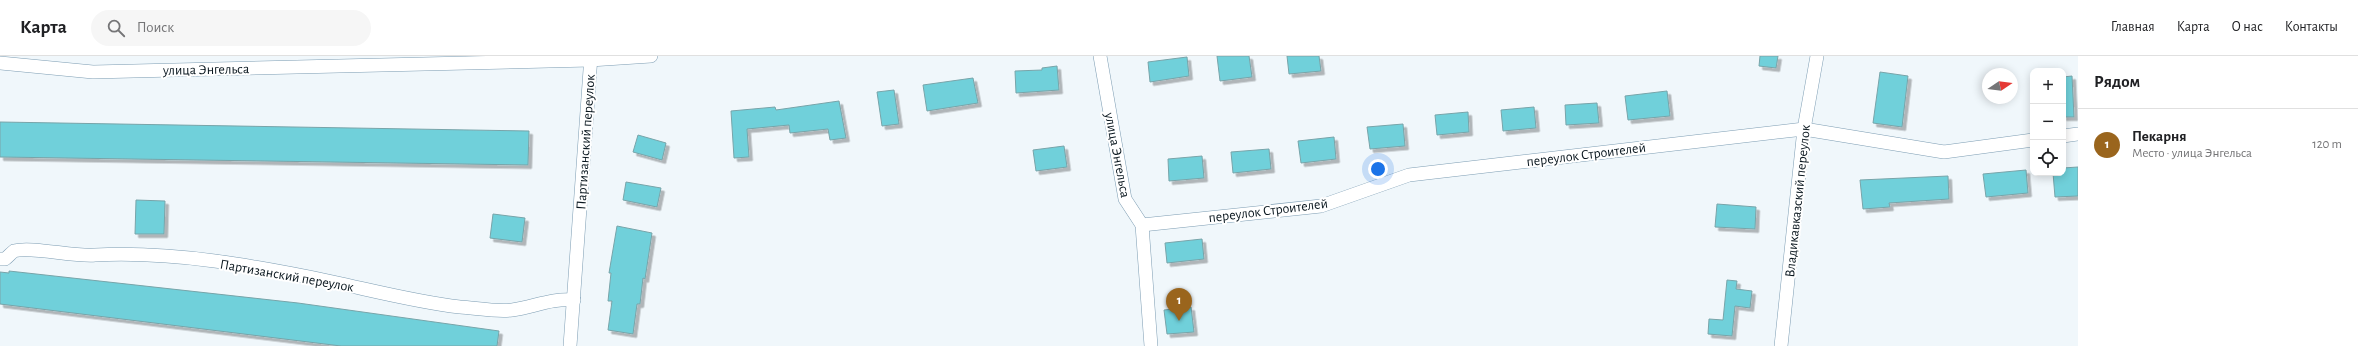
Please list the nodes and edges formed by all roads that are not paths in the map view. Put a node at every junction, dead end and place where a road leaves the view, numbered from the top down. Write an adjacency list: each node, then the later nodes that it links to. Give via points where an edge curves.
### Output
1 (651, 56): 4 (street, улица Энгельса)
2 (1100, 56): 10 (street, улица Энгельса, via 1124,199)
3 (1817, 56): 6 (street, Владикавказский переулок)
4 (591, 58): 5 (street, улица Энгельса, via 93,72); 12 (street, Партизанский переулок)
5 (0, 63)
6 (1804, 129): 9 (street, переулок Строителей, via 1944,152); 10 (street, переулок Строителей, via 1409,175 1321,206); 15 (street, Владикавказский переулок)
7 (2078, 134): 8 (street)
8 (2066, 136)
9 (2030, 140)
10 (1142, 225): 14 (street, улица Энгельса)
11 (0, 259): 12 (street, Партизанский переулок, via 5,259 13,252 26,250 90,256 124,254 172,257 264,268 403,298 460,307 510,311 558,299)
12 (574, 300): 13 (street, Партизанский переулок)
13 (570, 346)
14 (1152, 346)
15 (1781, 346)

